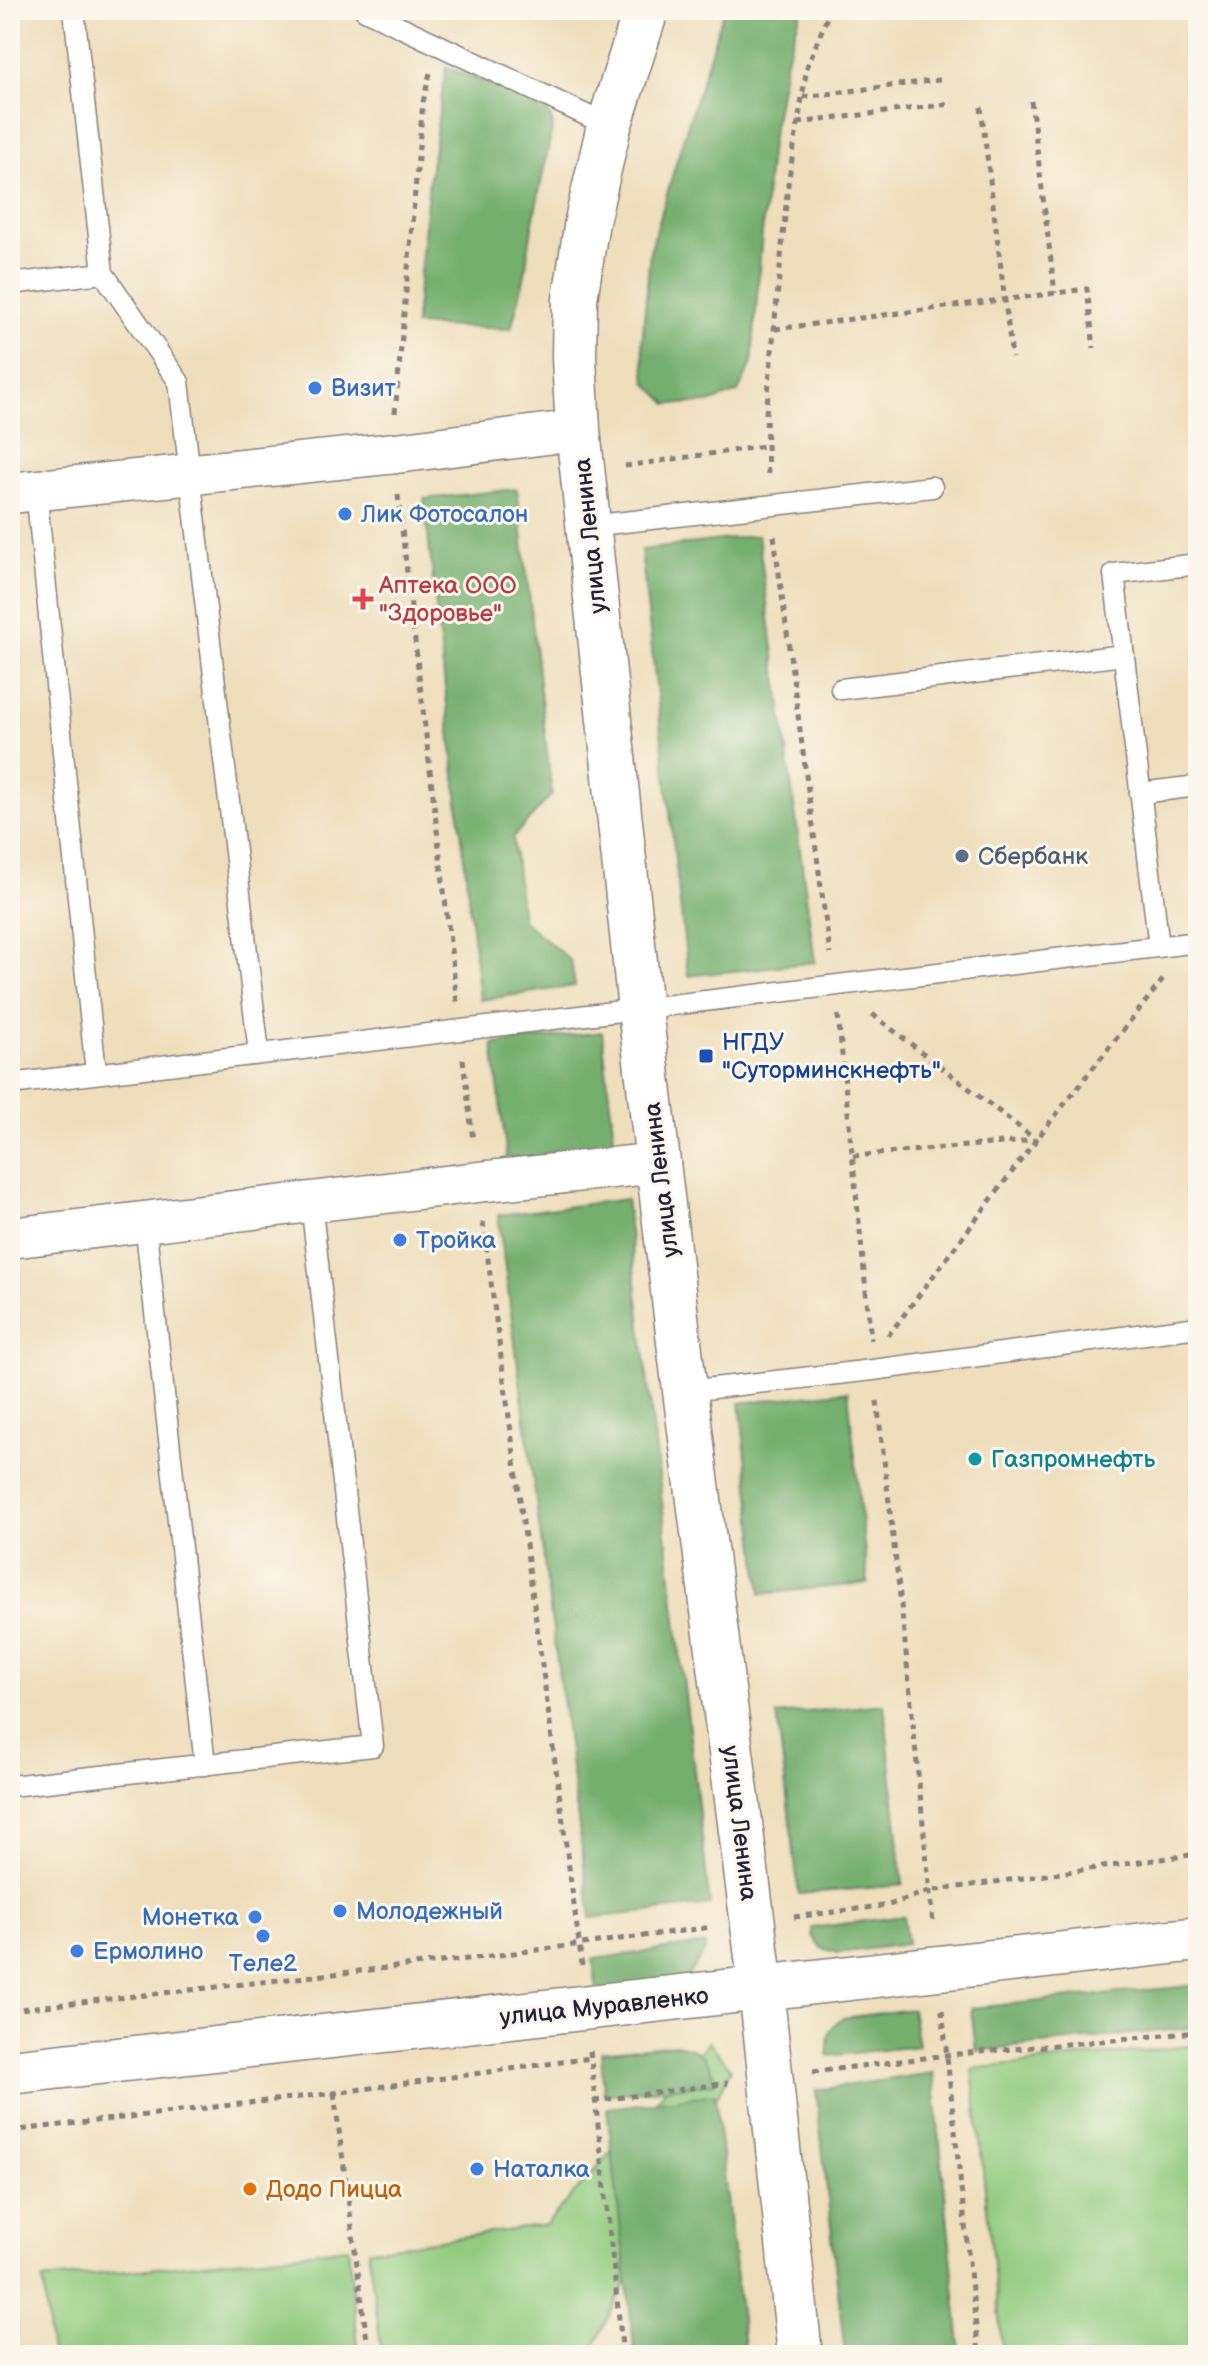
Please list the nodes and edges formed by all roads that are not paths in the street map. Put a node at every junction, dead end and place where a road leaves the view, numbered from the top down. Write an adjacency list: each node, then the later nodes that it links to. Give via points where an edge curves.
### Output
1 (74, 10): 5 (lane)
2 (365, 10): 4 (lane)
3 (646, 10): 4 (main road, улица Ленина)
4 (609, 126): 7 (main road, улица Ленина, via 575,299)
5 (103, 273): 6 (lane); 8 (lane, via 179,382)
6 (10, 284)
7 (578, 430): 8 (street); 11 (main road, улица Ленина)
8 (190, 474): 10 (street); 20 (lane)
9 (932, 487): 11 (lane)
10 (23, 492): 21 (lane)
11 (589, 526): 19 (main road, улица Ленина)
12 (1198, 564): 13 (lane, via 1114,574)
13 (1124, 655): 14 (lane); 16 (lane)
14 (841, 689)
15 (1198, 786): 16 (lane)
16 (1140, 793): 18 (lane)
17 (1195, 943): 18 (lane)
18 (1159, 947): 19 (lane)
19 (640, 1009): 20 (lane); 23 (main road, улица Ленина)
20 (259, 1053): 21 (lane)
21 (96, 1073): 22 (lane)
22 (10, 1084)
23 (659, 1163): 24 (street); 28 (main road, улица Ленина)
24 (311, 1202): 25 (street); 29 (lane, via 373,1746)
25 (145, 1222): 26 (street); 29 (lane)
26 (10, 1238)
27 (1198, 1327): 28 (lane, via 873,1363)
28 (687, 1391): 32 (main road, улица Ленина)
29 (205, 1765): 30 (lane)
30 (10, 1786)
31 (1198, 1939): 32 (main road, улица Муравленко)
32 (761, 1988): 33 (main road, улица Муравленко); 34 (main road, улица Ленина)
33 (10, 2072)
34 (800, 2355)

